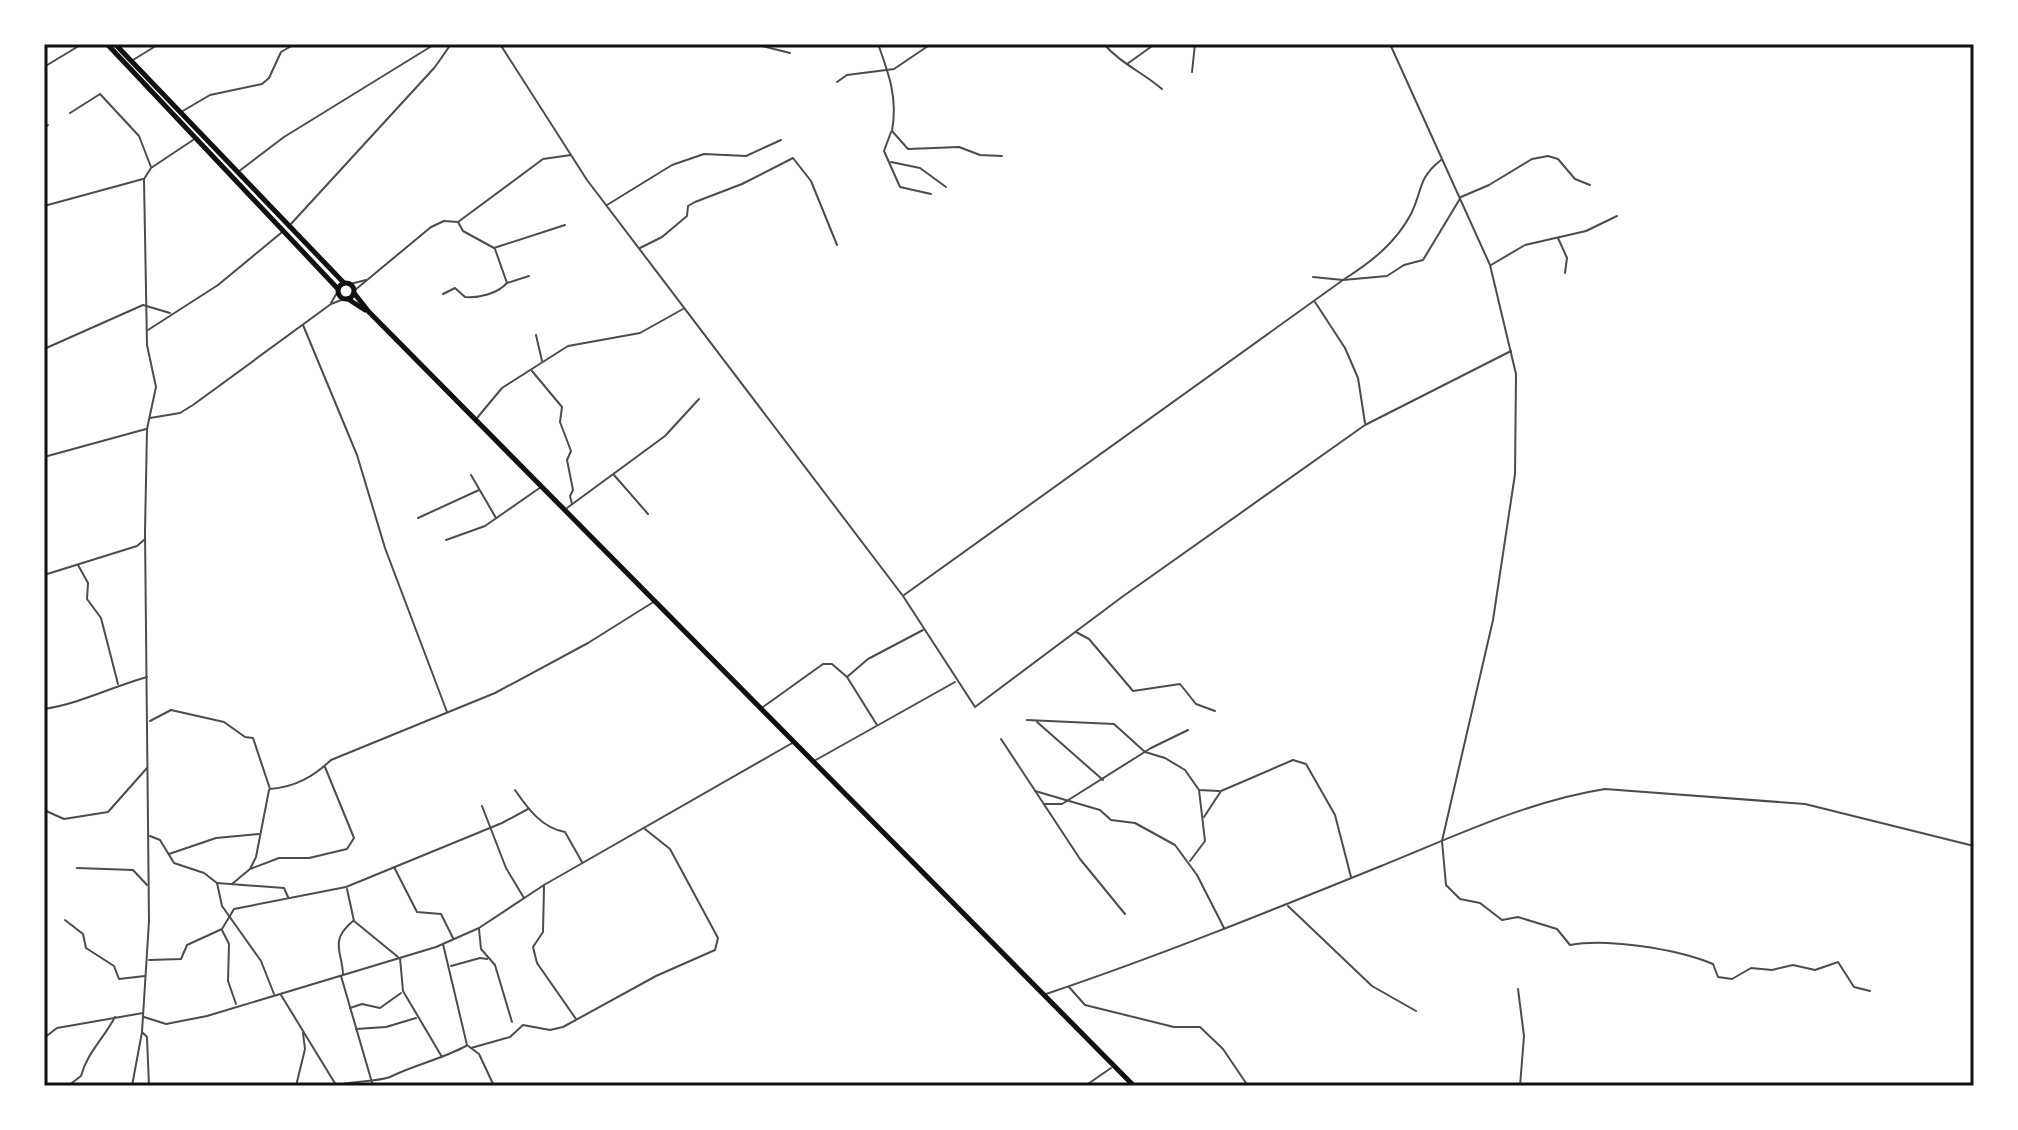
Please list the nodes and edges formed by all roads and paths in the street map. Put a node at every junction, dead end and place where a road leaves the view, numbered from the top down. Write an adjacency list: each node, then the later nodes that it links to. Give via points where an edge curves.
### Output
1 (82, 44): 23 (street)
2 (107, 44): 33 (highway)
3 (115, 44): 21 (highway)
4 (159, 44): 21 (street)
5 (295, 44): 28 (street, via 281,52 262,84 210,95)
6 (435, 44): 40 (street, via 284,137)
7 (451, 44): 51 (street)
8 (500, 44): 35 (street)
9 (652, 44): 10 (street)
10 (660, 44)
11 (691, 44): 12 (street)
12 (724, 44)
13 (754, 44): 20 (street)
14 (878, 44): 24 (street)
15 (931, 44): 24 (street)
16 (1104, 44): 22 (street)
17 (1155, 44): 22 (street)
18 (1195, 44): 25 (street)
19 (1390, 44): 37 (street)
20 (790, 53)
21 (131, 61): 28 (highway)
22 (1127, 65): 27 (street)
23 (44, 67)
24 (887, 70): 26 (street, via 847,75); 32 (street, via 895,113)
25 (1192, 72)
26 (837, 82)
27 (1162, 89)
28 (180, 112): 40 (highway)
29 (70, 113): 39 (street, via 100,94 139,136)
30 (48, 125): 31 (street)
31 (44, 128)
32 (892, 131): 36 (street, via 908,149 959,147); 38 (street, via 884,151)
33 (196, 138): 39 (street); 51 (highway)
34 (781, 140): 46 (street, via 746,156 704,154 672,165)
35 (572, 155): 46 (street); 49 (street, via 543,159)
36 (1002, 156)
37 (1442, 159): 45 (street); 61 (street, via 1425,172 1413,211 1396,240)
38 (890, 161): 43 (street, via 920,168); 44 (street, via 900,187)
39 (151, 168): 41 (street)
40 (238, 172): 51 (highway)
41 (144, 179): 47 (street); 70 (street)
42 (1590, 185): 45 (street, via 1548,156 1532,159)
43 (946, 187)
44 (931, 194)
45 (1461, 197): 56 (street); 61 (street, via 1423,260 1387,276)
46 (606, 205): 55 (street)
47 (44, 206)
48 (1617, 216): 52 (street)
49 (458, 222): 54 (street, via 463,231); 60 (street, via 431,227)
50 (565, 225): 54 (street)
51 (287, 228): 62 (highway); 64 (highway); 73 (street, via 218,285)
52 (1558, 237): 56 (street, via 1525,245); 57 (street, via 1567,258)
53 (837, 245): 55 (street, via 811,181 793,158 688,206 680,223)
54 (494, 248): 63 (street)
55 (639, 249): 71 (street)
56 (1490, 265): 78 (street)
57 (1565, 273)
58 (529, 276): 63 (street)
59 (1313, 277): 61 (street)
60 (367, 279): 62 (street); 65 (street)
61 (1343, 280): 68 (street)
62 (347, 283): 64 (highway); 65 (highway)
63 (507, 283): 66 (street, via 480,297 465,297 455,288)
64 (338, 290): 67 (highway); 69 (street)
65 (354, 292): 67 (highway); 72 (highway)
66 (443, 294)
67 (346, 299): 69 (street); 72 (highway)
68 (1315, 301): 84 (street, via 1358,378); 100 (street)
69 (331, 304): 74 (street)
70 (145, 306): 73 (street); 75 (street); 77 (street)
71 (683, 309): 79 (street, via 640,333 576,342); 100 (street)
72 (369, 312): 83 (highway)
73 (171, 314): 75 (street)
74 (303, 325): 82 (street, via 180,413); 111 (street, via 357,455)
75 (147, 331): 82 (street, via 156,375)
76 (536, 335): 79 (street)
77 (44, 349)
78 (1511, 351): 84 (street); 139 (street, via 1518,402 1515,474 1493,620)
79 (542, 362): 80 (street)
80 (531, 370): 83 (street, via 502,388); 91 (street, via 562,407 560,422 571,451 567,460)
81 (699, 399): 87 (street, via 665,436)
82 (149, 418): 85 (street)
83 (476, 419): 89 (highway)
84 (1365, 425): 103 (street)
85 (147, 429): 86 (street); 96 (street)
86 (44, 457)
87 (613, 474): 91 (street); 93 (street)
88 (471, 475): 90 (street)
89 (542, 486): 92 (highway); 95 (street)
90 (479, 490): 94 (street); 95 (street)
91 (572, 504): 92 (street)
92 (566, 509): 101 (highway)
93 (648, 514)
94 (418, 518)
95 (496, 519): 97 (street)
96 (146, 538): 98 (street, via 137,546); 104 (street)
97 (446, 540)
98 (78, 565): 99 (street); 107 (street, via 88,583 87,599 101,618)
99 (44, 575)
100 (903, 596): 102 (street)
101 (656, 601): 108 (highway); 111 (street, via 553,662)
102 (923, 630): 105 (street, via 868,659); 106 (street)
103 (1075, 631): 106 (street, via 975,707); 110 (street, via 1089,639 1133,691 1180,684 1196,704)
104 (148, 677): 107 (street); 113 (street)
105 (847, 677): 108 (street, via 832,664 823,664); 115 (street)
106 (956, 682): 115 (street)
107 (118, 684): 109 (street, via 92,698)
108 (762, 708): 118 (highway)
109 (44, 709)
110 (1215, 711)
111 (447, 713): 121 (street)
112 (1027, 720): 114 (street)
113 (149, 721): 122 (street); 124 (street, via 171,710 224,722 253,738)
114 (1036, 721): 119 (street, via 1114,724); 123 (street)
115 (877, 726): 120 (street)
116 (1188, 730): 119 (street)
117 (1001, 739): 127 (street)
118 (795, 742): 120 (highway); 136 (street)
119 (1145, 752): 123 (street); 126 (street, via 1185,770)
120 (814, 761): 177 (highway)
121 (325, 766): 124 (street, via 289,788); 146 (street, via 354,838 347,849 279,858)
122 (149, 767): 133 (street, via 108,812 64,819); 138 (street)
123 (1103, 780): 129 (street)
124 (270, 789): 137 (street)
125 (515, 790): 132 (street)
126 (1199, 790): 128 (street); 134 (street)
127 (1035, 791): 129 (street); 130 (street)
128 (1221, 791): 134 (street); 147 (street, via 1293,760 1306,764 1335,815)
129 (1071, 799): 130 (street); 142 (street, via 1111,820 1135,823 1175,845)
130 (1043, 804): 156 (street)
131 (482, 806): 135 (street)
132 (528, 809): 135 (street); 143 (street, via 554,830 565,832)
133 (44, 810)
134 (1204, 817): 142 (street, via 1205,841)
135 (492, 826): 144 (street); 154 (street, via 506,868)
136 (644, 828): 143 (street); 184 (street, via 670,849 718,945)
137 (260, 834): 141 (street, via 216,838); 146 (street)
138 (150, 836): 141 (street); 151 (street)
139 (1442, 841): 140 (street, via 1555,799 1605,789 1805,804); 147 (street); 174 (street, via 1443,876 1460,899 1480,903 1502,920 1518,917 1557,929 1570,945 1594,940 1674,951 1713,964 1718,977 1732,979 1751,968 1793,965 1815,970 1838,962 1854,987)
140 (1974, 846)
141 (169, 854): 148 (street, via 174,863)
142 (1189, 862): 162 (street)
143 (583, 863): 150 (street)
144 (394, 867): 152 (street); 163 (street, via 417,912 441,914)
145 (77, 868): 151 (street, via 133,870)
146 (250, 869): 149 (street)
147 (1352, 878): 155 (street)
148 (217, 883): 149 (street); 157 (street)
149 (232, 884): 153 (street, via 284,888)
150 (544, 885): 154 (street); 184 (street, via 543,932 533,947 537,963)
151 (149, 886): 166 (street)
152 (346, 887): 153 (street); 159 (street)
153 (288, 898): 157 (street, via 234,909)
154 (525, 899): 160 (street)
155 (1287, 905): 162 (street); 180 (street, via 1372,986)
156 (1125, 914)
157 (229, 917): 161 (street); 176 (street, via 261,961)
158 (65, 920): 170 (street, via 83,934 86,948 114,966 119,979)
159 (354, 921): 165 (street); 169 (street, via 344,929 336,949)
160 (479, 928): 163 (street); 167 (street)
161 (222, 929): 166 (street, via 187,945 181,959); 178 (street, via 229,944 228,981)
162 (1224, 929): 171 (street)
163 (453, 939): 164 (street)
164 (443, 944): 165 (street); 168 (street)
165 (399, 958): 169 (street); 173 (street)
166 (147, 960): 170 (street)
167 (488, 960): 168 (street); 185 (street, via 504,986)
168 (450, 967): 190 (street)
169 (342, 975): 175 (street); 179 (street)
170 (146, 976): 182 (street)
171 (1068, 987): 177 (street); 204 (street, via 1085,1005 1174,1027 1200,1027)
172 (1518, 989): 205 (street, via 1524,1036)
173 (403, 991): 179 (street, via 380,1008); 183 (street)
174 (1870, 991)
175 (281, 994): 176 (street); 187 (street)
176 (274, 995): 178 (street)
177 (1043, 996): 193 (highway)
178 (237, 1005): 182 (street, via 166,1024)
179 (348, 1008): 186 (street)
180 (1416, 1011)
181 (117, 1015): 182 (street); 189 (street, via 57,1028); 195 (street, via 86,1058 81,1076)
182 (144, 1015): 188 (street)
183 (418, 1018): 186 (street); 192 (street)
184 (577, 1021): 191 (street, via 550,1030 523,1025 510,1037)
185 (512, 1022)
186 (355, 1029): 194 (street)
187 (303, 1031): 198 (street, via 305,1049); 199 (street)
188 (142, 1032): 196 (street); 197 (street, via 147,1037)
189 (44, 1038)
190 (467, 1045): 191 (street); 192 (street)
191 (471, 1048): 201 (street)
192 (442, 1058): 194 (street, via 389,1078)
193 (1115, 1065): 202 (street); 203 (highway)
194 (368, 1078): 199 (street); 200 (street)
195 (68, 1086)
196 (132, 1086)
197 (149, 1086)
198 (296, 1086)
199 (335, 1086)
200 (373, 1086)
201 (494, 1086)
202 (1085, 1086)
203 (1134, 1086)
204 (1248, 1086)
205 (1520, 1086)

